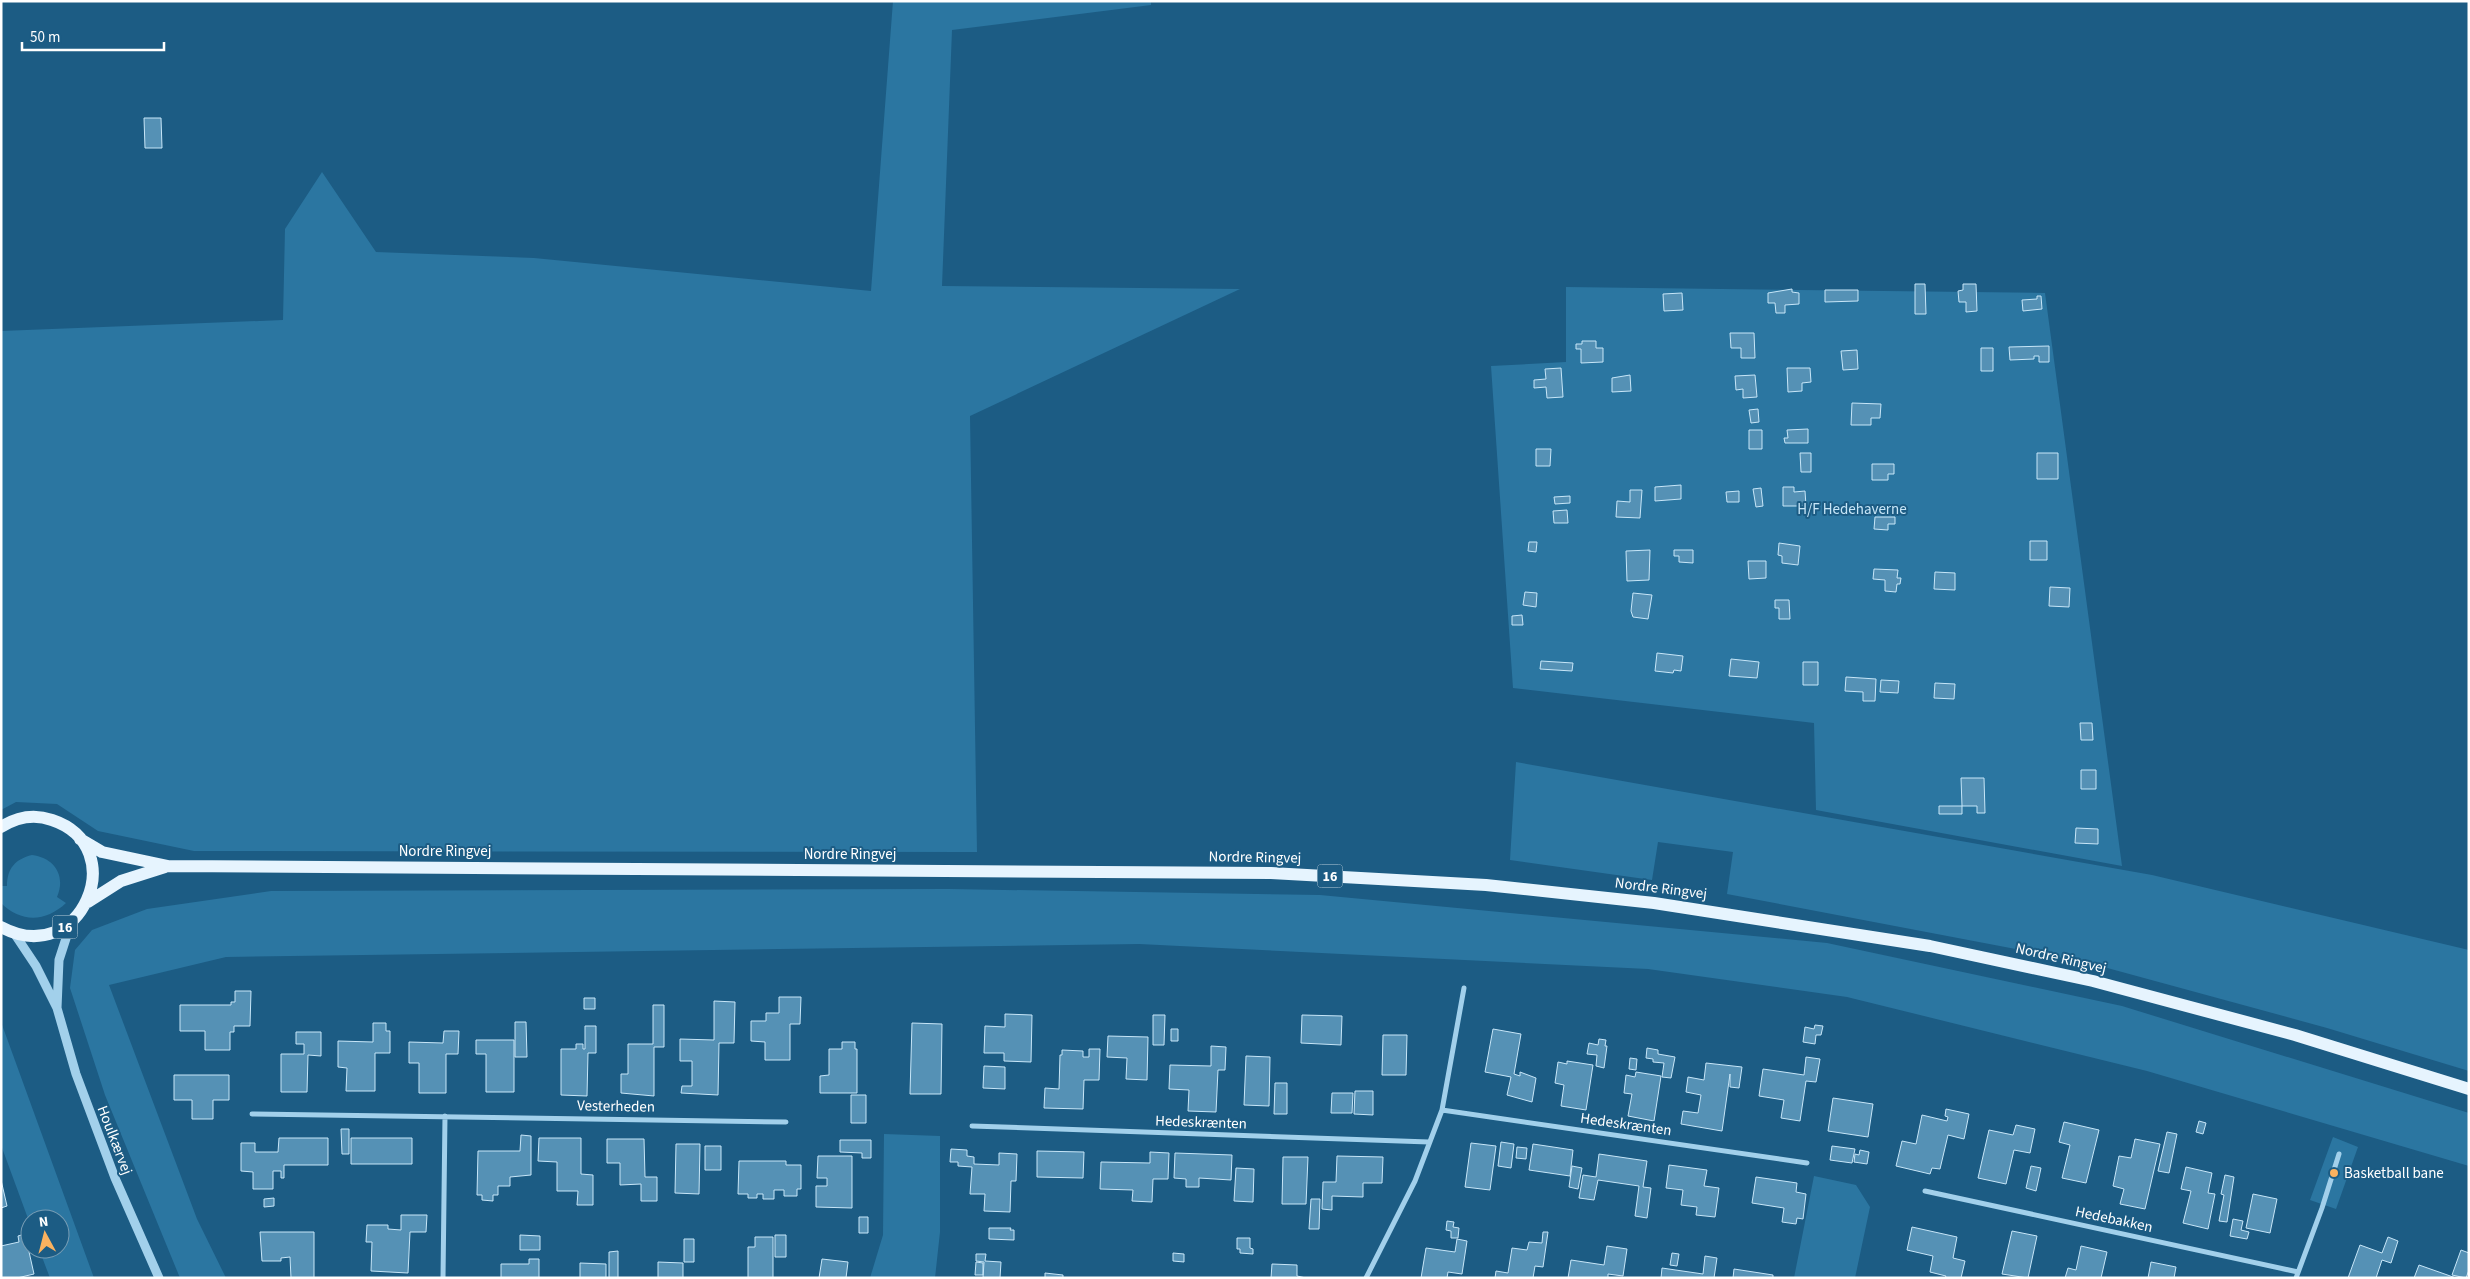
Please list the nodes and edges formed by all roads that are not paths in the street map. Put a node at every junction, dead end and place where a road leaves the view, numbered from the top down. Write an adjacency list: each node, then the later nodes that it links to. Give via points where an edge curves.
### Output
1 (1, 827): 2 (main road, 16, via 21,818 47,818 65,826)
2 (80, 839): 3 (main road, Nordre Ringvej / 16, via 102,852); 4 (main road, 16, via 91,858 93,869)
3 (168, 866): 4 (main road, Nordre Ringvej / 16, via 121,881); 10 (main road, Nordre Ringvej / 16, via 1272,873 1486,885 1654,903 1930,946 2093,981 2295,1035)
4 (88, 902): 5 (main road, 16)
5 (71, 923): 7 (main road, 16, via 44,935); 9 (street, Houlkærvej, via 59,960)
6 (1, 927): 7 (main road, 16)
7 (14, 933): 9 (street, Houlkærvej, via 36,966)
8 (1464, 988): 11 (street)
9 (57, 1008): 21 (street, Houlkærvej, via 76,1074 114,1178)
10 (2469, 1089)
11 (1442, 1110): 16 (street); 18 (street, Hedeskrænten)
12 (252, 1114): 13 (street, Vesterheden)
13 (445, 1116): 14 (street, Vesterheden); 22 (street)
14 (786, 1122)
15 (972, 1126): 16 (street, Hedeskrænten)
16 (1429, 1142): 23 (street, via 1415,1181)
17 (2339, 1154): 20 (street, Hedebakken)
18 (1807, 1163)
19 (1925, 1191): 20 (street, Hedebakken)
20 (2297, 1275)
21 (159, 1278)
22 (443, 1278)
23 (1366, 1278)

